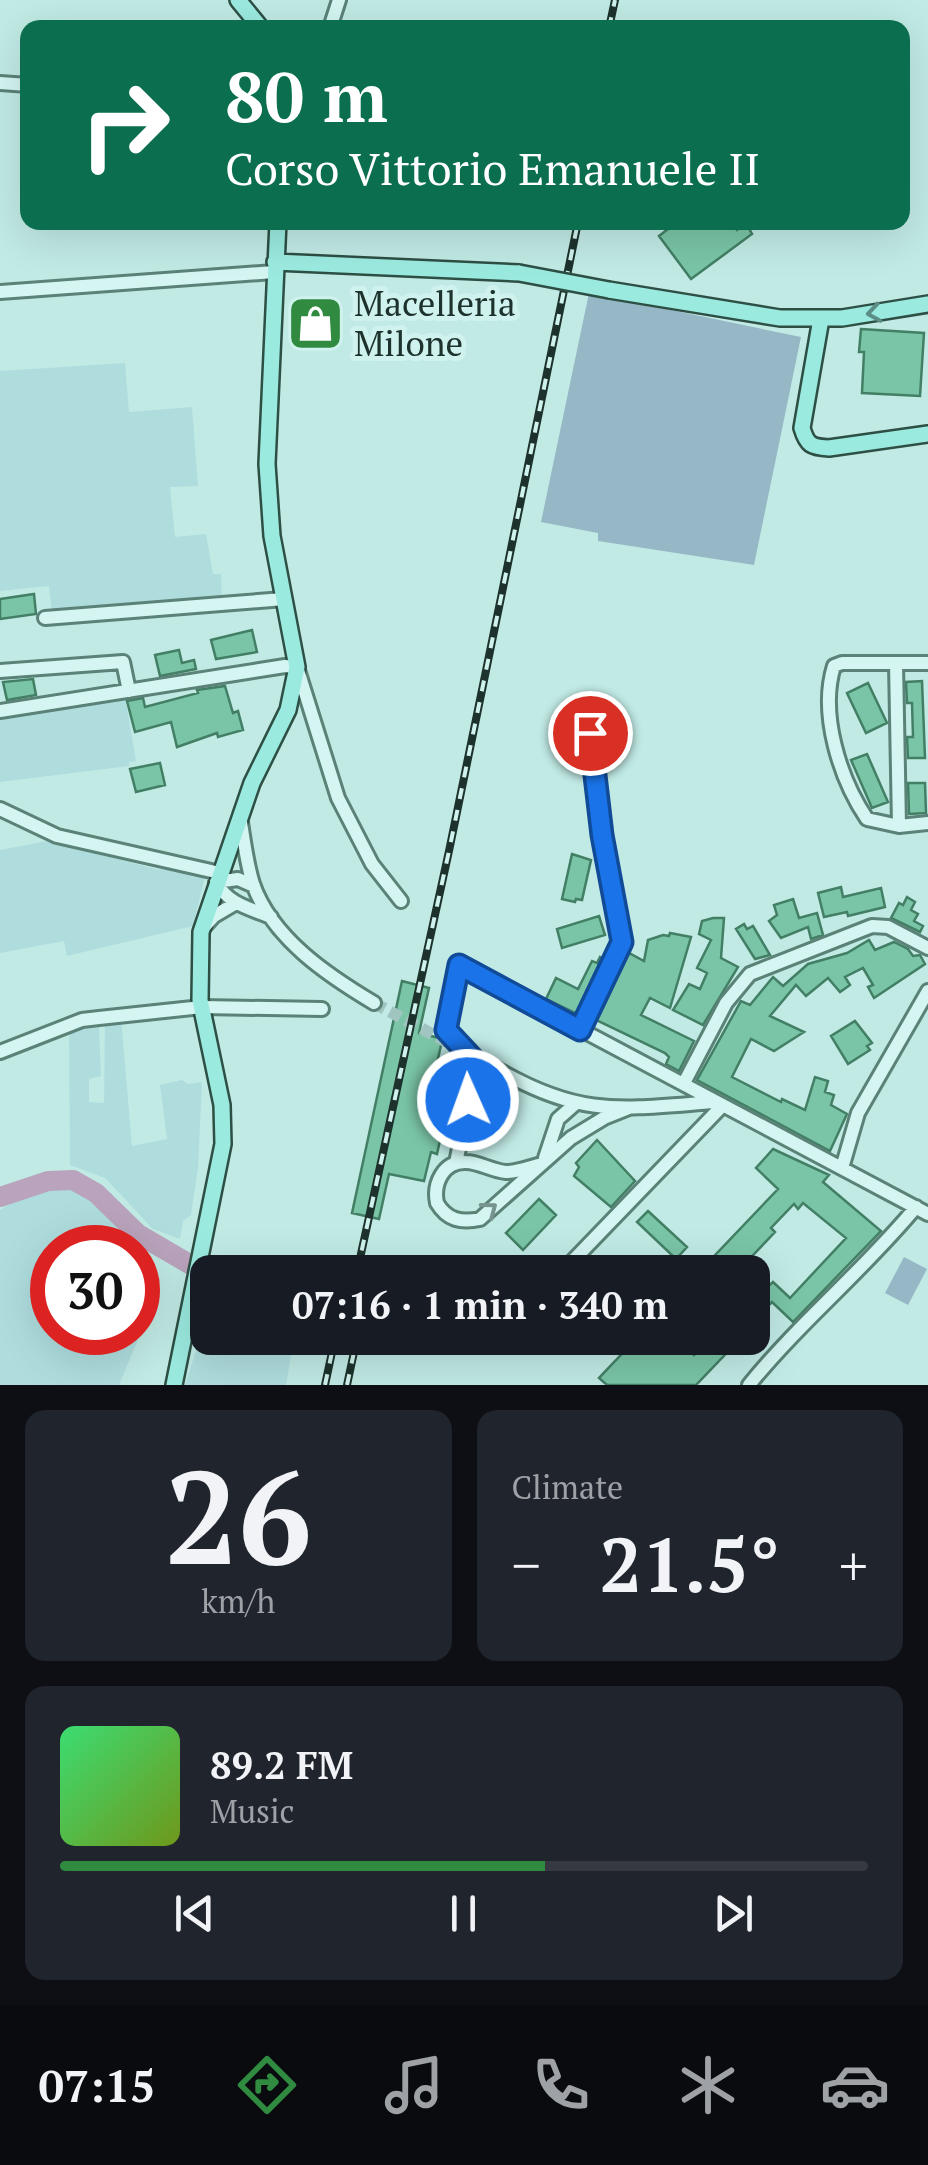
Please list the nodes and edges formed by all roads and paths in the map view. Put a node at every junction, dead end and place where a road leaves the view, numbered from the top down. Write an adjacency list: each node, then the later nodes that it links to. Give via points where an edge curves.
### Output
1 (238, 0): 2 (main road)
2 (254, 20)
3 (277, 230): 4 (main road)
4 (274, 267): 5 (street); 7 (main road, bridge, via 519,273 780,318); 9 (main road, via 267,464)
5 (0, 292)
6 (928, 304): 7 (main road, one-way to 7)
7 (821, 319): 8 (main road, via 802,428 806,442 829,448)
8 (928, 434)
9 (284, 599): 10 (street); 13 (main road)
10 (45, 618)
11 (896, 663): 12 (street); 21 (street); 21 (street, via 834,666 828,710 860,808 867,819)
12 (928, 664)
13 (298, 668): 15 (street); 19 (main road, via 288,710); 24 (street, via 338,798 372,864)
14 (0, 671): 15 (street, via 123,662)
15 (130, 691): 16 (street)
16 (0, 711)
17 (590, 733): 33 (street, via 622,942)
18 (0, 809): 22 (street, via 57,836)
19 (241, 822): 22 (main road); 23 (street)
20 (928, 823): 21 (street)
21 (899, 826)
22 (218, 878): 23 (street); 25 (street, via 222,893); 27 (main road)
23 (254, 886): 26 (street)
24 (401, 901)
25 (236, 904): 26 (street); 27 (street)
26 (271, 918): 30 (street, via 333,979)
27 (200, 932): 31 (main road)
28 (928, 948): 36 (street, via 888,926 872,926 750,974)
29 (928, 992): 46 (street, via 858,1113)
30 (374, 1003)
31 (202, 1007): 32 (street); 34 (street, via 82,1020); 49 (main road, via 223,1144)
32 (322, 1009)
33 (580, 1030): 36 (street); 45 (street, via 459,965 446,1030 474,1068)
34 (0, 1052)
35 (497, 1070): 37 (street)
36 (683, 1083): 39 (street); 40 (street)
37 (540, 1093): 38 (street); 42 (street)
38 (575, 1104): 41 (street); 42 (street); 43 (street, via 579,1122)
39 (719, 1104): 40 (street); 46 (street); 48 (street)
40 (678, 1105): 41 (street)
41 (630, 1108): 43 (street)
42 (554, 1128): 44 (street)
43 (571, 1138): 44 (street)
44 (541, 1162): 45 (street, via 507,1172); 45 (street, one-way to 44, via 441,1174 435,1194 446,1215 466,1221 494,1209)
45 (456, 1163)
46 (842, 1168): 47 (street)
47 (922, 1211): 50 (street)
48 (578, 1255)
49 (174, 1385)
50 (749, 1385)

